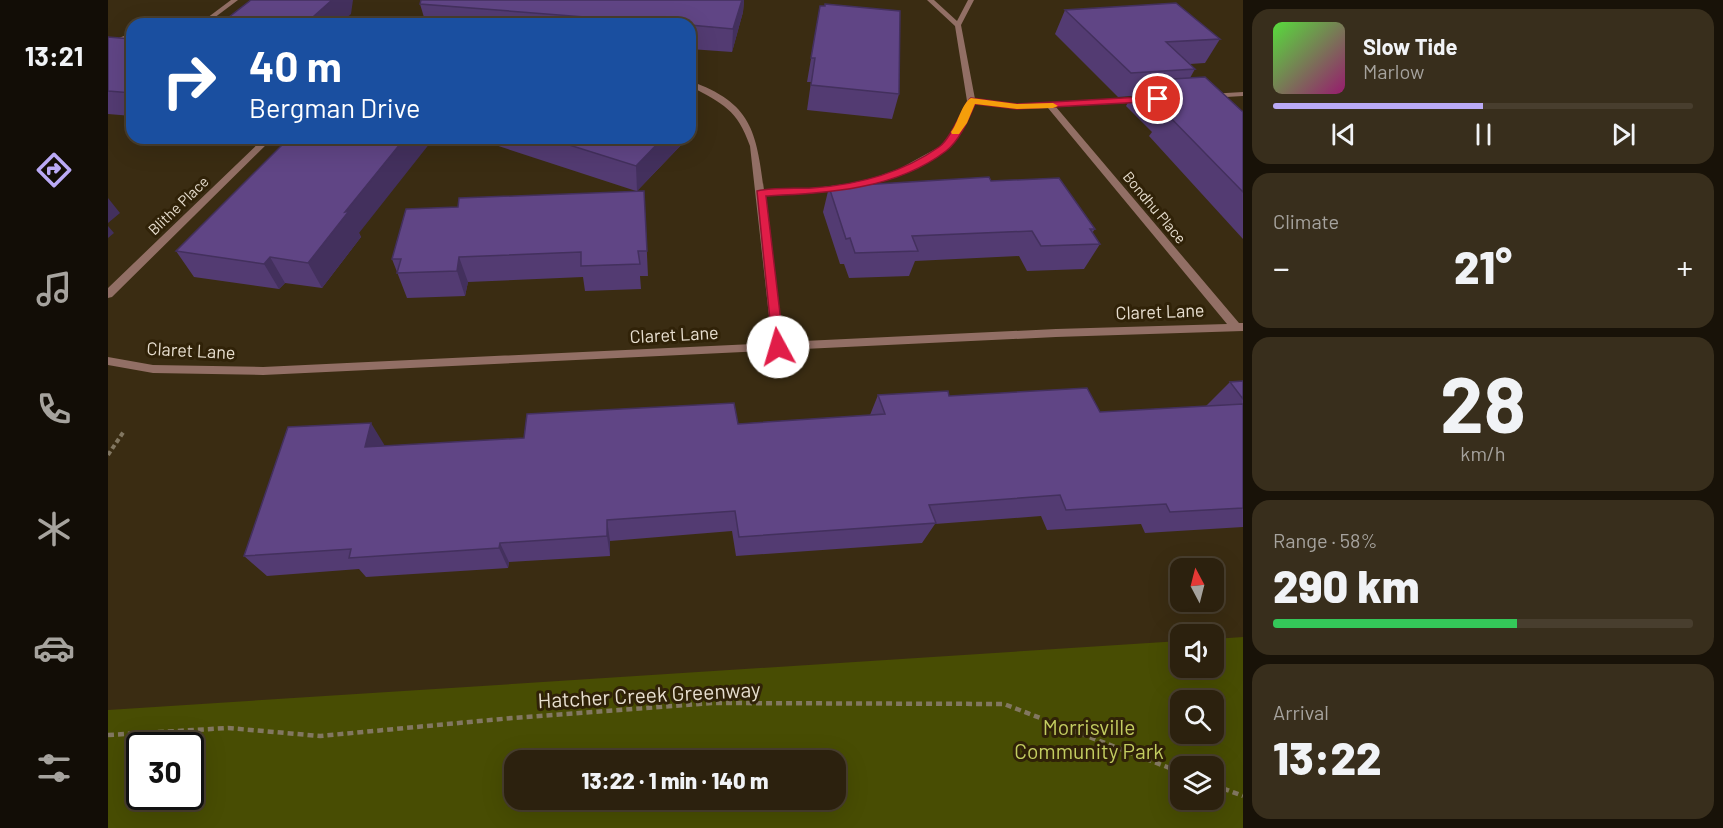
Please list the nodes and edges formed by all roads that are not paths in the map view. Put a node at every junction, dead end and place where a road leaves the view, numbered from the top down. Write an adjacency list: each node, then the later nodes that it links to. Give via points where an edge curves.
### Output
1 (235, 0): 4 (street)
2 (930, 0): 5 (street)
3 (971, 0): 5 (street)
4 (210, 18)
5 (958, 25): 12 (street)
6 (126, 37): 7 (street)
7 (108, 45)
8 (696, 86): 15 (street, via 729,104 747,126 754,146)
9 (1243, 94): 10 (street)
10 (1198, 96)
11 (1153, 99): 13 (street)
12 (971, 101): 13 (street); 15 (street, via 962,123 944,148 902,171 815,191)
13 (1051, 106): 17 (street, Bondhu Place)
14 (263, 144): 16 (street, Blithe Place)
15 (760, 193): 18 (street)
16 (108, 294)
17 (1239, 327): 18 (street, Claret Lane)
18 (778, 347): 19 (street, Claret Lane, via 263,371 153,369)
19 (108, 361)

